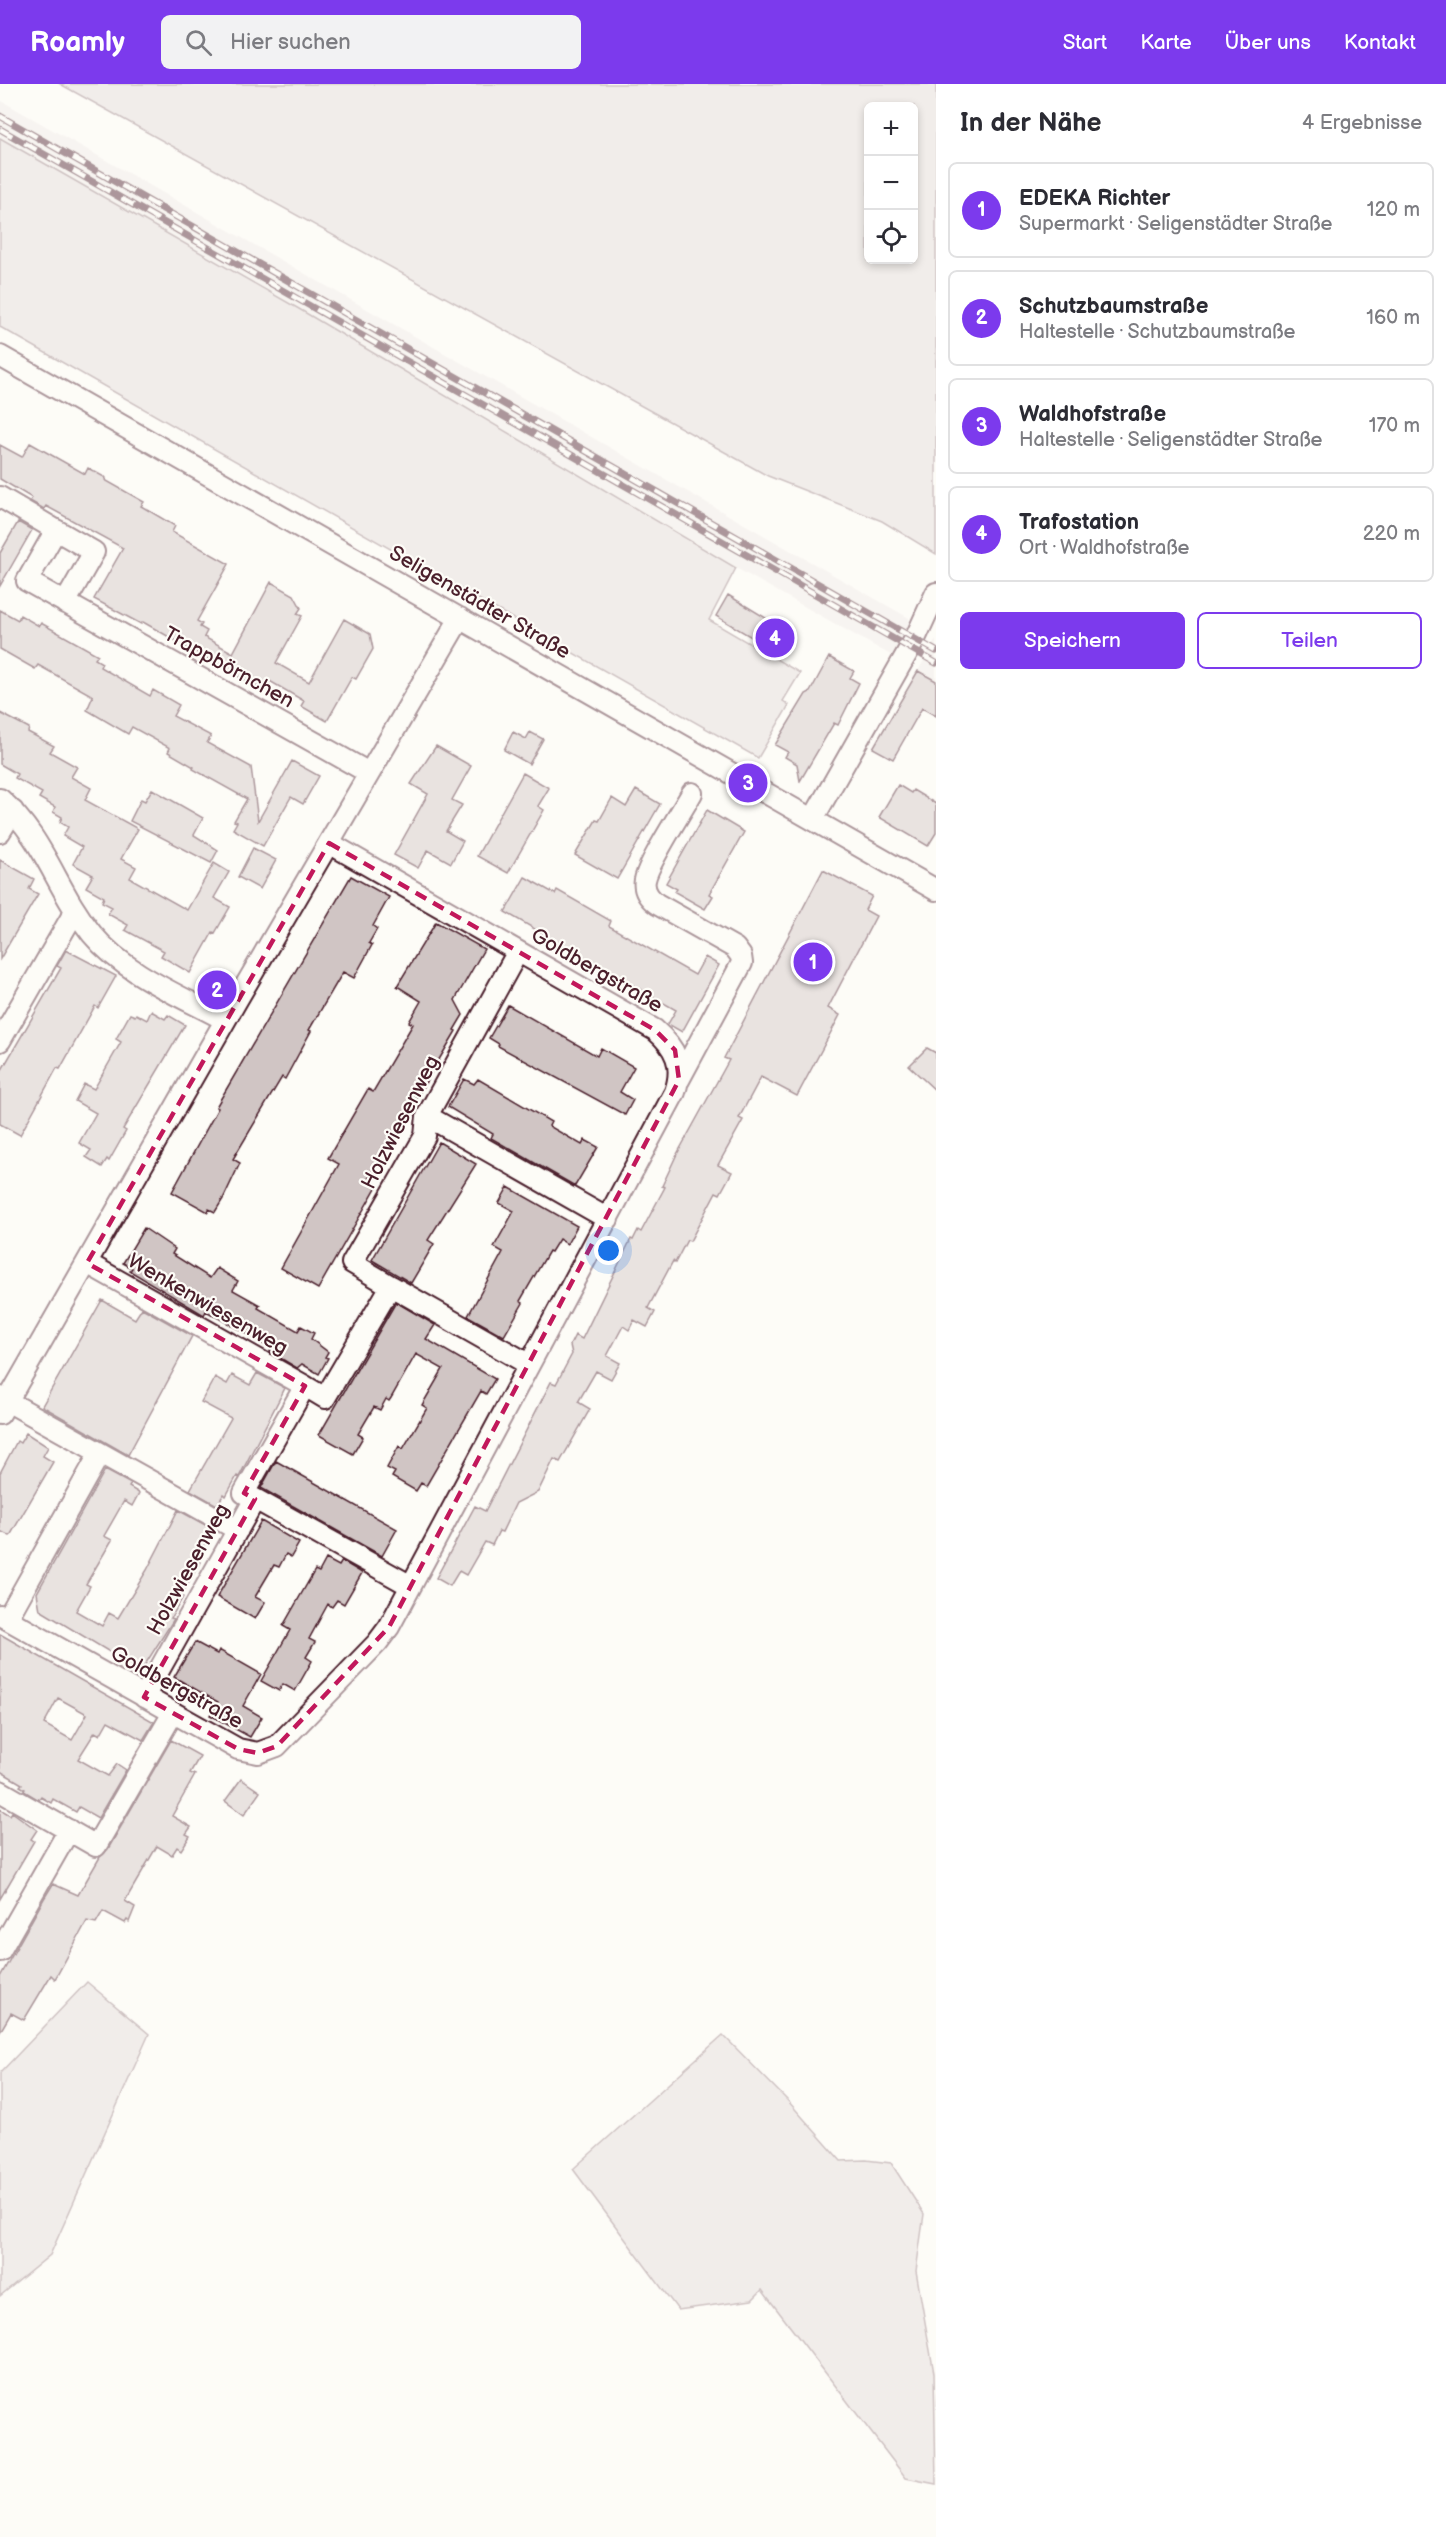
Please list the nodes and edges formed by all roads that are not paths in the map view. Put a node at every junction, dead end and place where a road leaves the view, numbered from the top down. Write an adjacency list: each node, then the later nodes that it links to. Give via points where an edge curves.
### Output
1 (0, 356): 6 (street, Seligenstädter Straße)
2 (0, 497): 3 (street)
3 (56, 530): 5 (street, Trappbörnchen, via 27,581); 5 (street, via 94,552)
4 (935, 600): 10 (street)
5 (64, 603): 7 (street, Trappbörnchen)
6 (460, 618): 7 (street); 10 (street, Seligenstädter Straße)
7 (369, 773): 12 (street)
8 (692, 793): 18 (street, via 648,872 645,887 657,904 735,948 742,963)
9 (6, 805): 11 (street); 14 (street, via 39,843)
10 (813, 819): 13 (street, Seligenstädter Straße)
11 (0, 832)
12 (329, 843): 15 (street, Goldbergstraße); 16 (street)
13 (936, 890)
14 (75, 911): 16 (street, via 118,958); 17 (street)
15 (517, 952): 18 (street, Goldbergstraße, via 655,1030 675,1050); 19 (street, Holzwiesenweg)
16 (225, 1020): 21 (street)
17 (0, 1041)
18 (679, 1080): 20 (street, Goldbergstraße)
19 (427, 1116): 20 (street); 22 (street, Holzwiesenweg, via 425,1136 352,1263)
20 (608, 1219): 23 (street, Goldbergstraße)
21 (87, 1263): 24 (street, Wenkenwiesenweg); 25 (street)
22 (391, 1286): 23 (street); 24 (street, via 325,1398)
23 (528, 1364): 29 (street, Goldbergstraße)
24 (305, 1386): 27 (street, Holzwiesenweg, via 244,1493)
25 (3, 1404): 26 (street)
26 (100, 1453): 28 (street); 30 (street)
27 (255, 1499): 28 (street, Holzwiesenweg); 29 (street)
28 (238, 1530): 31 (street, Holzwiesenweg)
29 (411, 1586): 32 (street, Goldbergstraße, via 377,1643 271,1749 252,1753 238,1749)
30 (3, 1617): 31 (street, Goldbergstraße)
31 (144, 1697): 32 (street, Goldbergstraße)
32 (173, 1713): 34 (street, via 96,1846)
33 (0, 1791): 34 (street)
34 (69, 1830): 35 (street)
35 (0, 1951)

